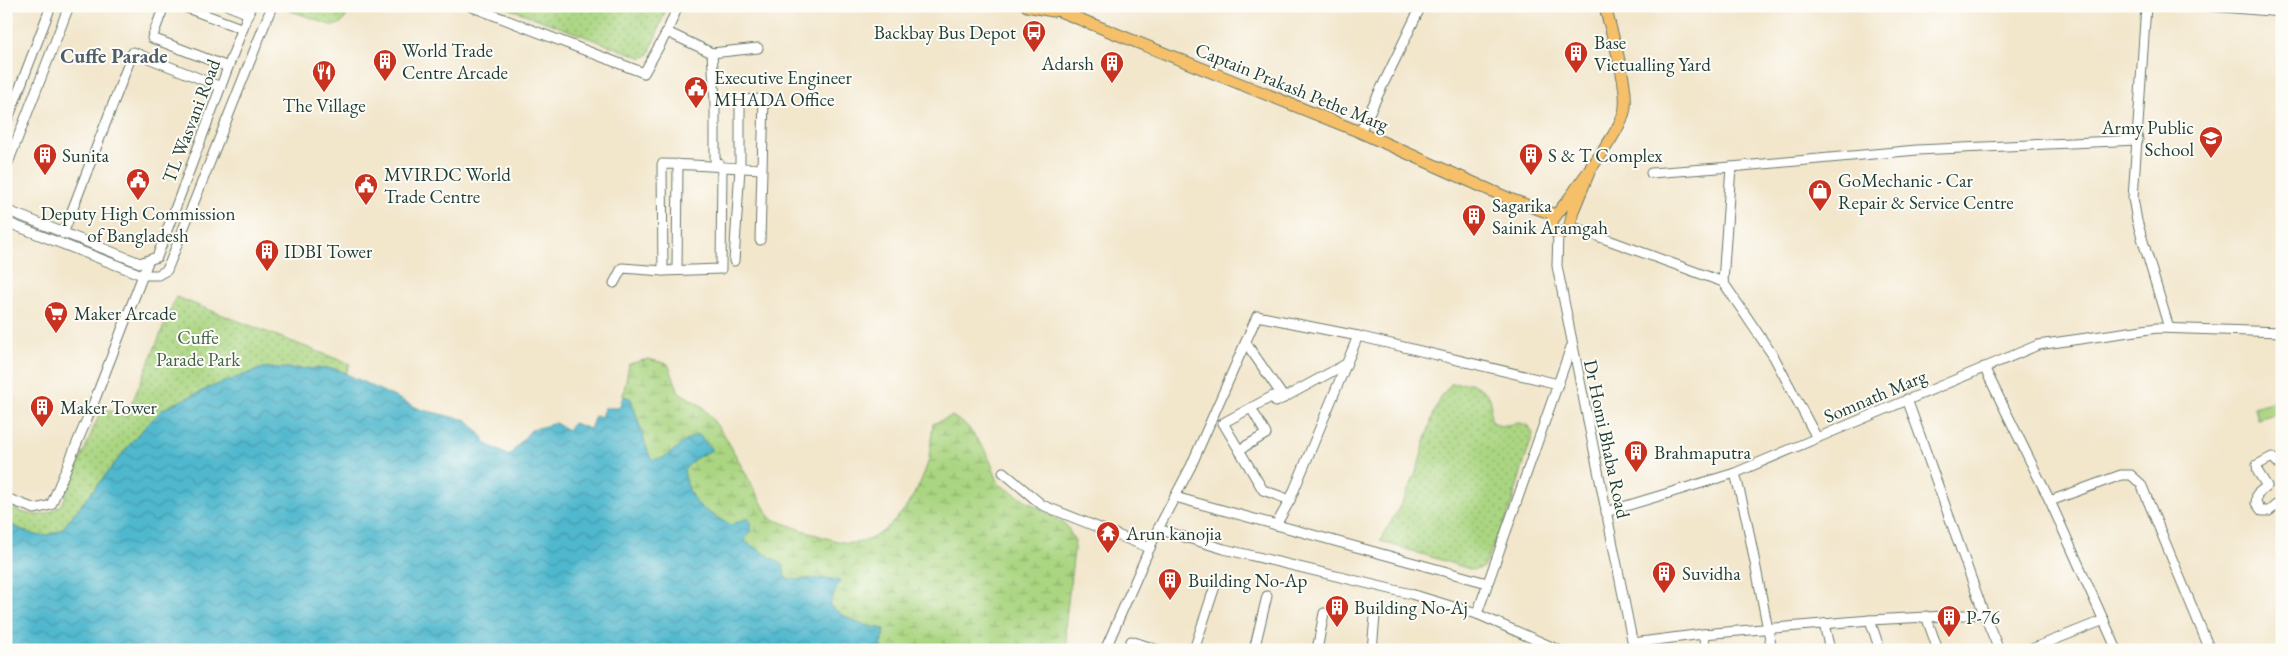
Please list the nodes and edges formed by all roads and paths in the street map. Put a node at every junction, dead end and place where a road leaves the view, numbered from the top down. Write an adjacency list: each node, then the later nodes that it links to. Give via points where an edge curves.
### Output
1 (51, 6): 25 (street)
2 (68, 6): 32 (street)
3 (164, 6): 21 (street, via 152,38)
4 (182, 6): 17 (street)
5 (229, 6): 15 (street)
6 (272, 6): 48 (street, TL Wasvani Road, via 168,270 158,275)
7 (470, 6): 18 (street, via 644,74)
8 (678, 6): 18 (street)
9 (1027, 6): 14 (main road, Captain Prakash Pethe Marg)
10 (1421, 6): 26 (street)
11 (1605, 6): 29 (main road, via 1626,93 1625,109 1618,127)
12 (2146, 6): 27 (street)
13 (2209, 6): 16 (street)
14 (1052, 9): 26 (main road, Captain Prakash Pethe Marg)
15 (250, 10): 17 (street, TL Wasvani Road)
16 (2282, 12)
17 (243, 29): 21 (street, TL Wasvani Road)
18 (667, 32): 20 (street)
19 (758, 48): 20 (street)
20 (712, 53): 24 (street)
21 (228, 67): 22 (street, TL Wasvani Road)
22 (221, 87): 42 (street, via 133,52); 45 (street, TL Wasvani Road, via 157,257)
23 (740, 99): 24 (street); 33 (street); 34 (street, via 764,99)
24 (715, 101): 30 (street, via 715,160)
25 (6, 124)
26 (1360, 132): 36 (main road, Captain Prakash Pethe Marg)
27 (2138, 140): 31 (street, via 1917,150); 51 (street, via 2133,198)
28 (678, 164): 30 (street); 46 (street); 47 (street, via 662,164)
29 (1592, 165): 38 (main road); 40 (main road)
30 (722, 166): 33 (street); 46 (street, via 721,269)
31 (1731, 167): 35 (street); 49 (street)
32 (6, 168)
33 (740, 168): 34 (street); 44 (street)
34 (762, 169): 43 (street)
35 (1651, 172)
36 (1512, 200): 38 (main road, Captain Prakash Pethe Marg); 41 (main road, Captain Prakash Pethe Marg)
37 (6, 210): 42 (street)
38 (1558, 214): 40 (main road, via 1567,216); 41 (main road, via 1551,221)
39 (6, 222): 48 (street)
40 (1570, 224): 41 (main road, via 1566,232); 49 (street)
41 (1555, 231): 55 (street, Dr Homi Bhaba Road, via 1557,266)
42 (63, 234): 45 (street, via 140,263)
43 (760, 240)
44 (734, 261)
45 (148, 262): 48 (street, TL Wasvani Road)
46 (677, 270): 47 (street)
47 (663, 271): 50 (street, via 622,268)
48 (142, 276): 68 (street, TL Wasvani Road, via 51,505 35,508)
49 (1723, 282): 62 (street, Somnath Marg, via 1774,357)
50 (614, 283)
51 (2169, 328): 52 (street, Somnath Marg); 57 (street, Somnath Marg, via 2038,345)
52 (2282, 332)
53 (1358, 336): 54 (street, via 1257,316); 56 (street); 58 (street)
54 (1246, 343): 59 (street); 67 (street)
55 (1571, 347): 58 (street); 72 (street, Dr Homi Bhaba Road)
56 (1346, 364): 59 (street); 69 (street)
57 (1984, 368): 60 (street, Somnath Marg); 70 (street)
58 (1558, 384): 76 (street)
59 (1284, 398): 61 (street, via 1276,402 1273,396)
60 (1907, 399): 62 (street, Somnath Marg); 81 (street)
61 (1250, 408): 63 (street, via 1266,434); 63 (street, via 1223,423)
62 (1817, 438): 66 (street)
63 (1239, 450): 69 (street, via 1263,490)
64 (2282, 467): 71 (street, via 2272,457 2257,465 2267,486 2257,494 2256,503 2262,511 2269,511 2276,505)
65 (1003, 472): 75 (street, via 1042,505)
66 (1735, 473): 72 (street); 87 (street)
67 (1175, 497): 73 (street); 74 (street)
68 (6, 498)
69 (1290, 500): 73 (street)
70 (2050, 501): 85 (street); 106 (street, via 2121,475 2131,475 2141,484)
71 (2282, 507)
72 (1606, 512): 89 (street, Dr Homi Bhaba Road)
73 (1276, 525): 76 (street)
74 (1158, 529): 75 (street); 80 (street)
75 (1150, 548): 90 (street)
76 (1487, 582): 80 (street)
77 (1215, 586): 93 (street)
78 (1267, 596): 94 (street)
79 (1324, 613): 95 (street)
80 (1477, 614): 97 (street)
81 (1984, 614): 83 (street); 103 (street)
82 (1376, 616): 96 (street)
83 (1926, 616): 84 (street); 102 (street)
84 (1870, 620): 86 (street); 101 (street)
85 (2104, 620): 104 (street); 105 (street)
86 (1824, 624): 87 (street); 100 (street)
87 (1768, 630): 88 (street); 99 (street)
88 (1703, 634): 89 (street); 98 (street)
89 (1633, 646)
90 (1104, 650)
91 (1127, 650): 92 (street, via 1131,641)
92 (1158, 650)
93 (1194, 650)
94 (1254, 650)
95 (1317, 650)
96 (1372, 650)
97 (1559, 650)
98 (1706, 650)
99 (1772, 650)
100 (1830, 650)
101 (1880, 650)
102 (1938, 650)
103 (1999, 650)
104 (2029, 650)
105 (2117, 650)
106 (2210, 650)

